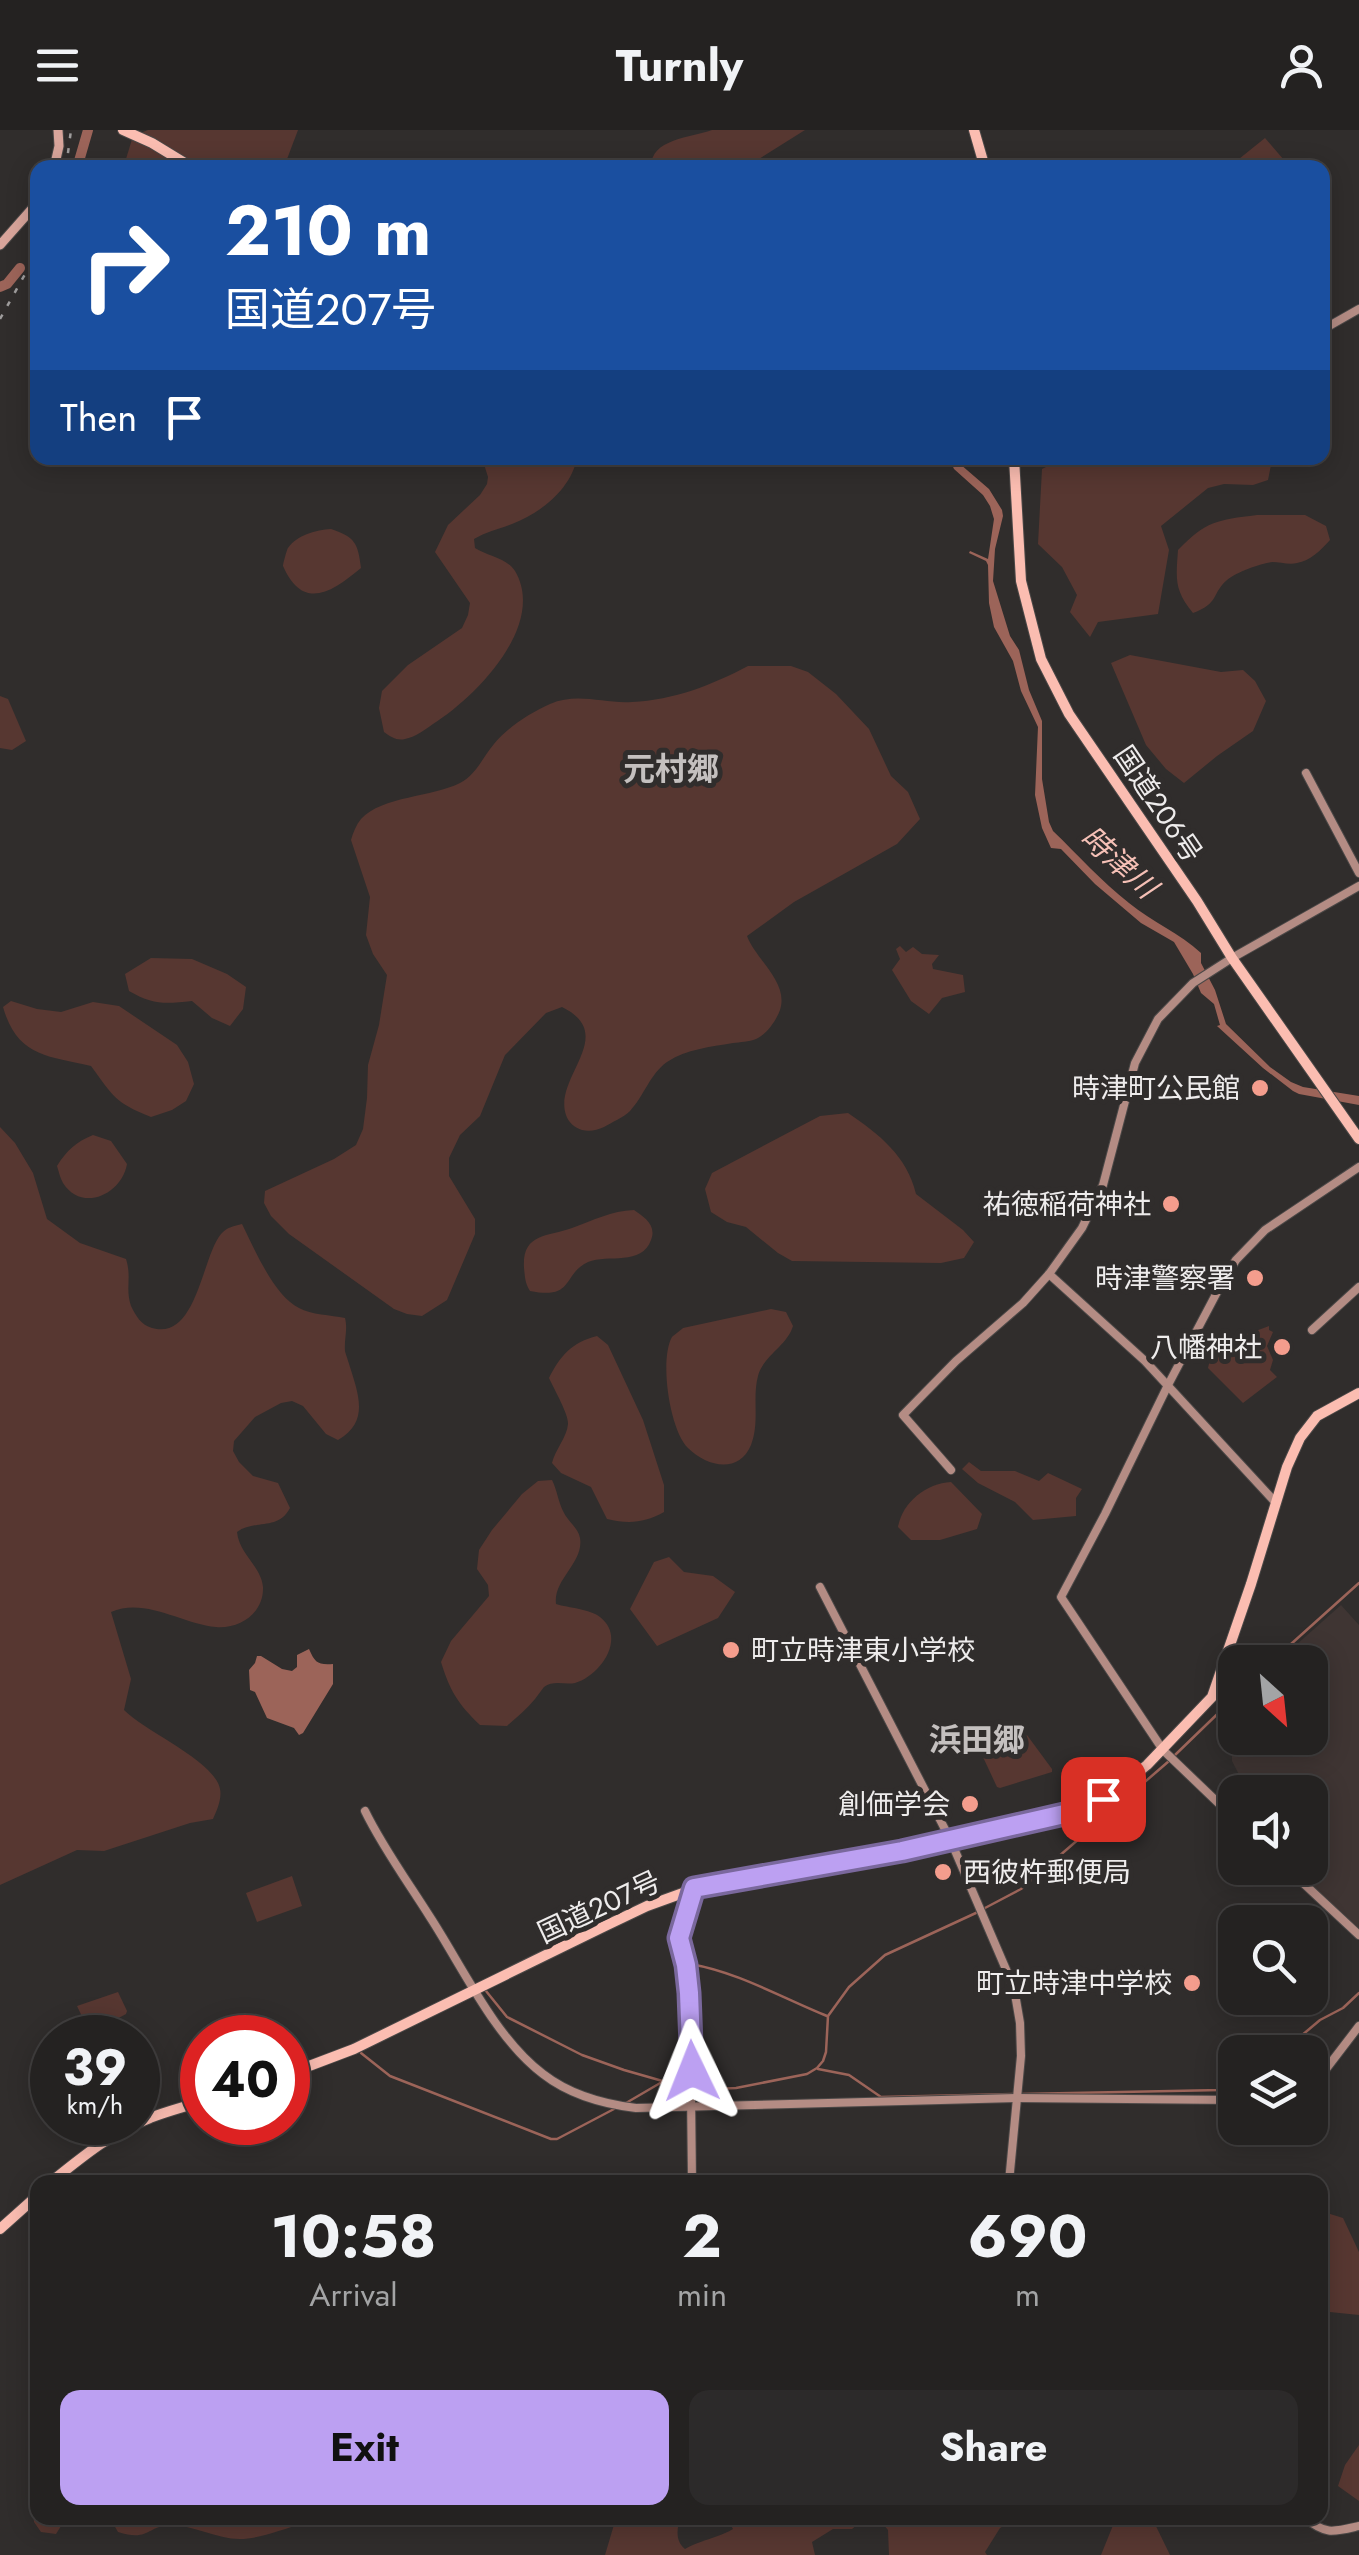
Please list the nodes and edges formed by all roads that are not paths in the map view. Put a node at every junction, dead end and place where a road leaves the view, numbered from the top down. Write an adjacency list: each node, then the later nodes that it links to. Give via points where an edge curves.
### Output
1 (58, 130): 5 (main road)
2 (122, 130): 4 (highway)
3 (974, 130): 8 (highway)
4 (139, 134): 6 (highway); 7 (highway)
5 (56, 160)
6 (180, 160)
7 (187, 160)
8 (983, 160)
9 (30, 211): 10 (main road)
10 (0, 245)
11 (1359, 309): 12 (street)
12 (1330, 325)
13 (1014, 465): 17 (highway, 国道206号, via 1020,581 1040,659 1069,714)
14 (1306, 774): 15 (street)
15 (1359, 873)
16 (1359, 886): 17 (street)
17 (1232, 958): 18 (highway, 国道206号); 20 (street, via 1193,983 1146,1039 1096,1205)
18 (1359, 1139)
19 (1359, 1167): 23 (street, via 1250,1244)
20 (1049, 1274): 23 (street); 25 (street, via 903,1415)
21 (1359, 1288): 22 (street)
22 (1312, 1330)
23 (1168, 1385): 26 (street); 28 (street, via 1061,1598)
24 (1359, 1393): 26 (highway, 国道207号, via 1310,1424)
25 (951, 1470)
26 (1276, 1504): 28 (highway, 国道207号, via 1212,1698)
27 (820, 1587): 31 (street)
28 (1165, 1752): 29 (street); 31 (highway, 国道207号, via 1082,1809)
29 (1218, 1803)
30 (365, 1810): 35 (street)
31 (950, 1839): 33 (highway, 国道207号); 39 (street, via 1014,1988 1021,2040)
32 (1305, 1885): 34 (street)
33 (694, 1888): 35 (highway, 国道207号); 41 (street, via 679,1938 689,1993)
34 (1359, 1935)
35 (476, 1990): 37 (highway, 国道207号); 41 (street, via 512,2044 563,2087 624,2106)
36 (1359, 2026): 38 (street)
37 (310, 2066)
38 (1328, 2066)
39 (1017, 2095): 40 (street); 41 (street); 45 (street)
40 (1218, 2100)
41 (690, 2107): 44 (street)
42 (180, 2108): 43 (highway, via 120,2132)
43 (59, 2175)
44 (692, 2175)
45 (1009, 2175)
46 (30, 2202): 47 (highway)
47 (0, 2229)
48 (1315, 2525): 49 (street, via 1330,2532)
49 (1359, 2526)

